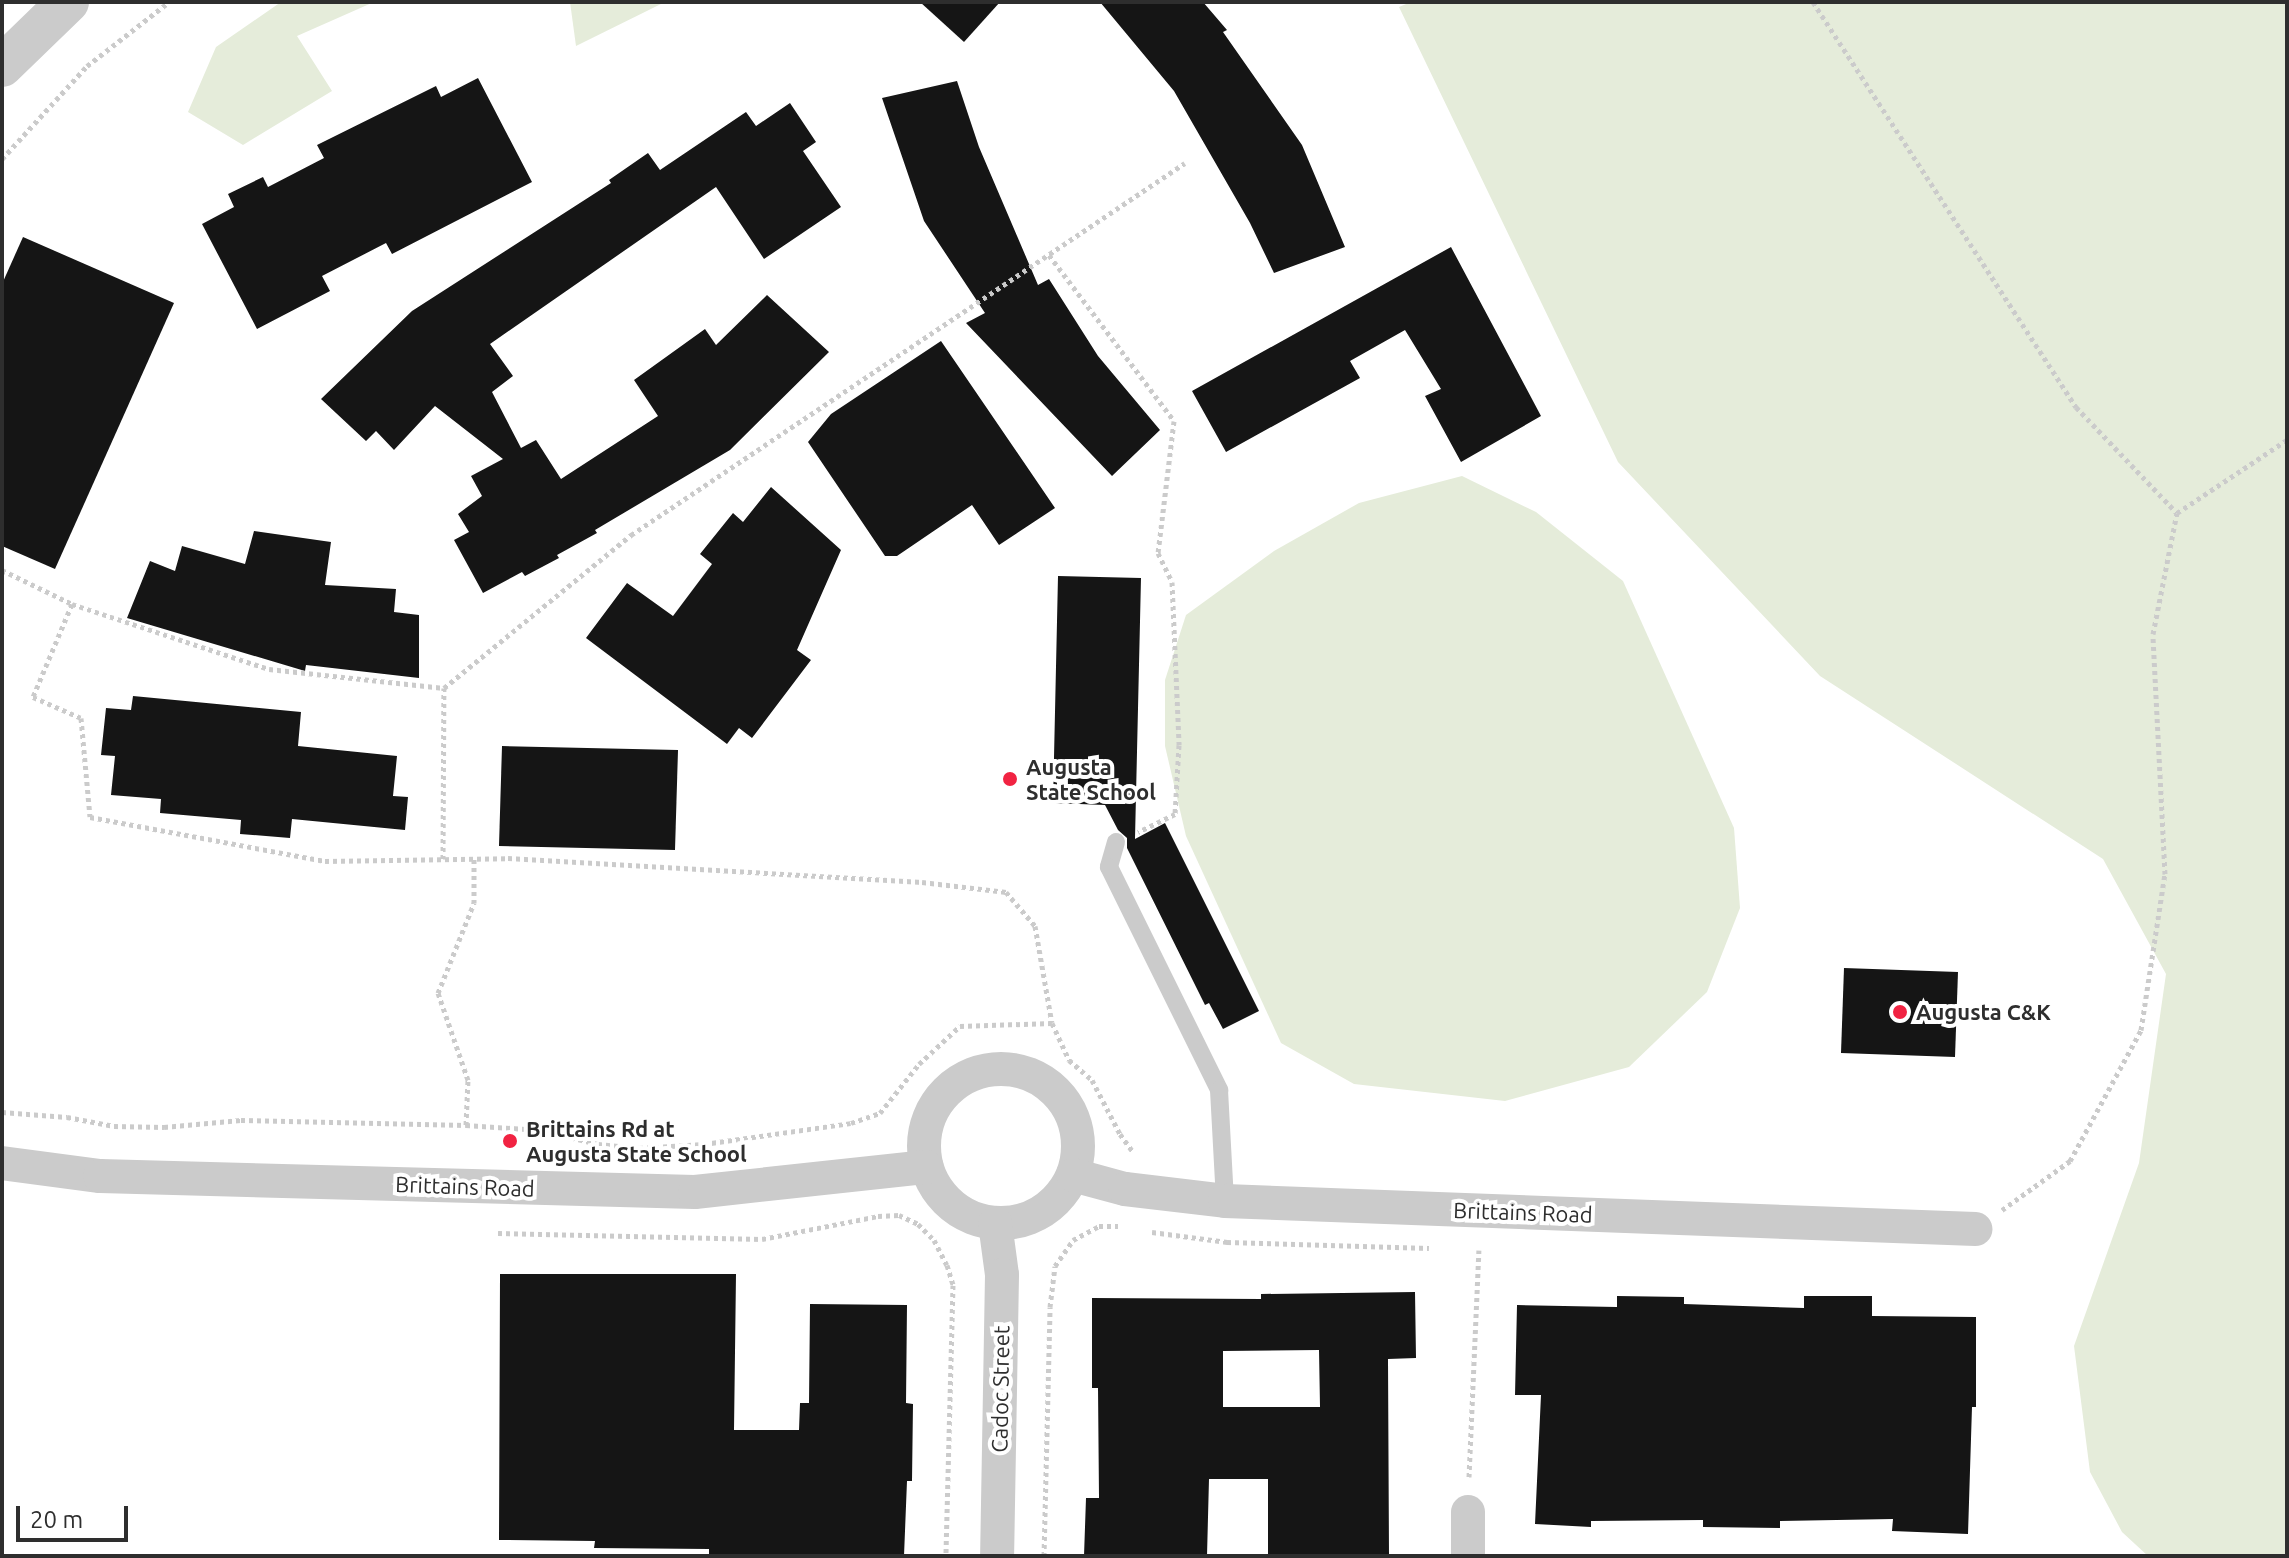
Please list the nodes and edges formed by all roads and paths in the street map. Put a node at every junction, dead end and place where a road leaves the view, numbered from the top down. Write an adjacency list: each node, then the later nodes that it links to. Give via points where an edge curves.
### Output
1 (68, 2): 4 (street)
2 (169, 2): 5 (path, via 87,66)
3 (1813, 2): 9 (path, via 2076,407)
4 (2, 66)
5 (2, 159)
6 (1185, 163): 7 (path)
7 (1049, 255): 12 (path, via 631,535); 13 (path, via 1174,421 1158,553 1172,582 1179,745 1175,814)
8 (2287, 440): 9 (path)
9 (2177, 513): 26 (path, via 2153,634 2165,874 2141,1030 2070,1161)
10 (2, 570): 11 (path)
11 (72, 604): 12 (path, via 269,669); 14 (path, via 33,697 81,718 90,817 325,861)
12 (444, 688): 14 (path)
13 (1116, 842): 23 (lane, via 1109,867 1219,1090)
14 (443, 859): 15 (path)
15 (474, 859): 16 (path, via 906,881 1006,892 1035,926); 18 (path, via 474,903 438,993 468,1080)
16 (1052, 1023): 18 (path, via 960,1026 919,1064 880,1113 851,1123 639,1148 540,1130); 19 (path, via 1069,1060 1092,1080 1131,1151)
17 (2, 1112): 18 (path, via 114,1126 241,1120)
18 (466, 1125)
19 (1142, 1156)
20 (2, 1163): 21 (street, Brittains Road, via 100,1176 695,1192)
21 (927, 1167): 22 (street, via 928,1121 939,1100 956,1083 1001,1069 1025,1072 1060,1095 1078,1133); 24 (street, via 952,1206)
22 (1073, 1175): 23 (street, Brittains Road, via 1125,1189); 24 (street, via 1050,1206 1024,1219)
23 (1225, 1201): 26 (street, Brittains Road)
24 (995, 1223): 35 (street, Cadoc Street, via 1002,1275)
25 (1126, 1226): 36 (path, via 1099,1226 1073,1240 1055,1266)
26 (1975, 1229)
27 (1142, 1230): 29 (path, via 1227,1242)
28 (498, 1233): 34 (path, via 762,1239 869,1217 899,1215 918,1224 934,1240 953,1285)
29 (1432, 1248)
30 (1463, 1249): 31 (path)
31 (1479, 1250): 32 (path); 33 (path)
32 (1495, 1250)
33 (1468, 1512): 37 (street)
34 (946, 1556)
35 (997, 1556)
36 (1044, 1556)
37 (1468, 1556)

